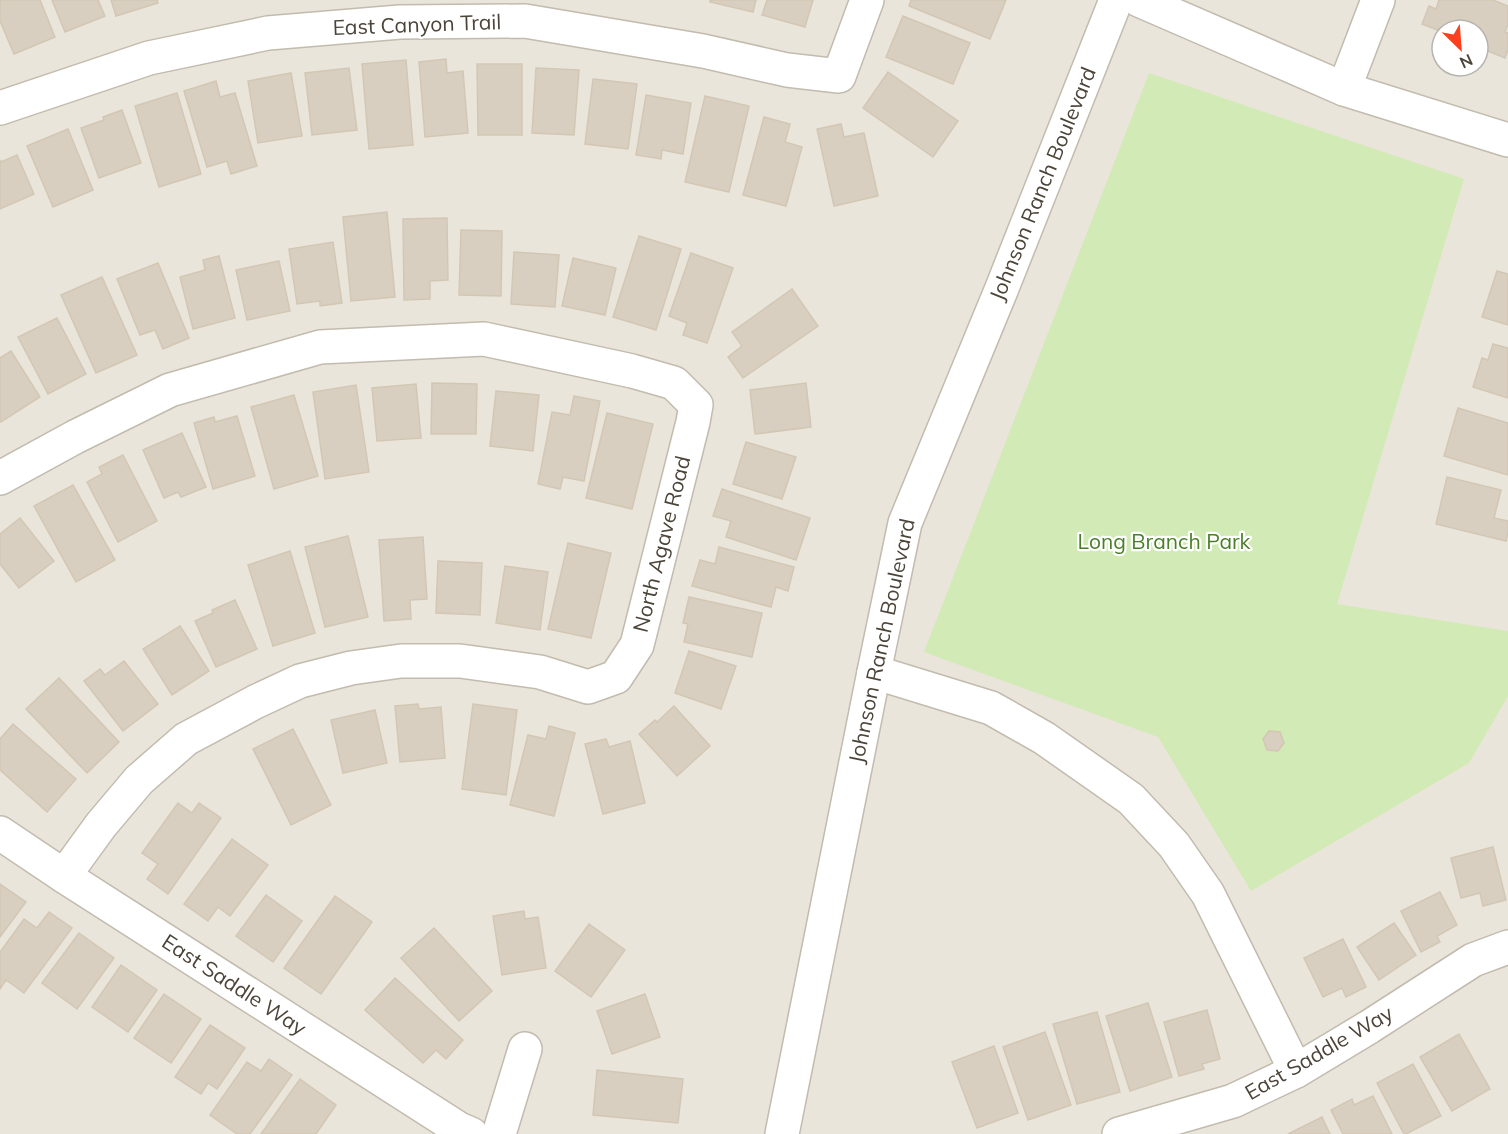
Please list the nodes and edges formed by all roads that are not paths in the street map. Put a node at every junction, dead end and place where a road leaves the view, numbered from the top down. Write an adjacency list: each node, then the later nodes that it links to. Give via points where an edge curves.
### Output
1 (867, 0): 6 (street, East Canyon Trail, via 839,76 787,70 703,51 525,21 399,22 268,33 149,58)
2 (1116, 0): 9 (street, Johnson Ranch Boulevard, via 905,524)
3 (1139, 0): 5 (street)
4 (1378, 0): 5 (street)
5 (1344, 89): 7 (street)
6 (0, 108)
7 (1508, 140)
8 (0, 478): 11 (street, North Agave Road, via 170,390 320,347 484,339 674,383 696,405 637,645 616,677 588,687 540,672 472,662 401,661 300,681 186,739 140,780)
9 (873, 672): 14 (street, via 991,708 1044,738 1131,799 1174,845 1208,894); 17 (street, Johnson Ranch Boulevard)
10 (0, 833): 11 (street, East Saddle Way)
11 (64, 876): 15 (street, East Saddle Way)
12 (1508, 947): 14 (street, East Saddle Way, via 1473,960)
13 (525, 1049): 16 (street)
14 (1296, 1071): 18 (street, East Saddle Way, via 1233,1101)
15 (471, 1134)
16 (499, 1134)
17 (782, 1134)
18 (1119, 1134)

